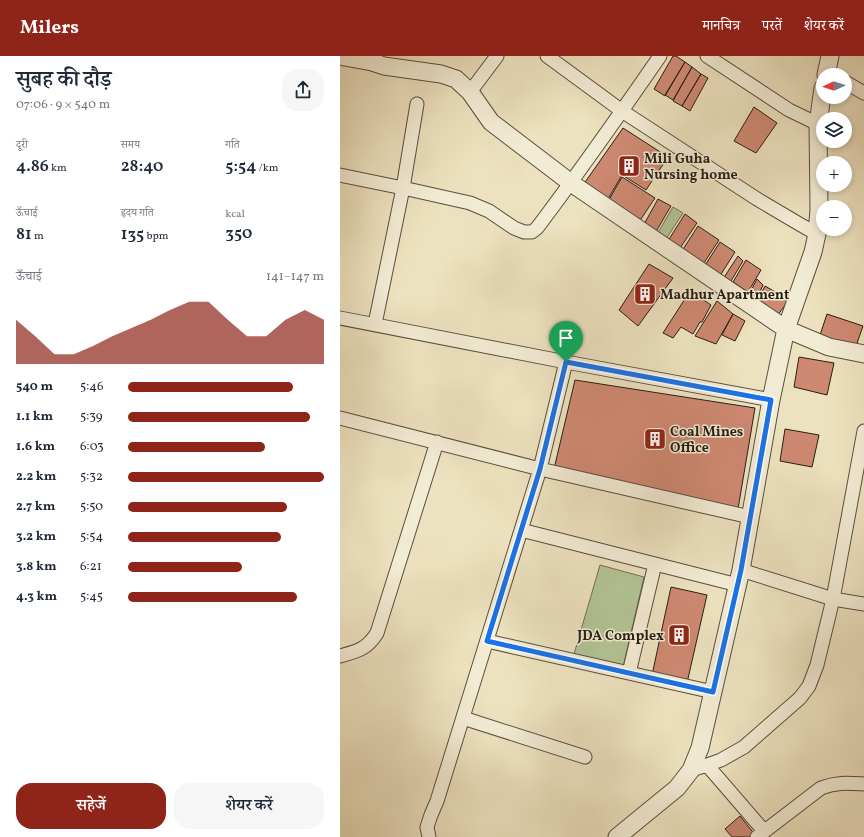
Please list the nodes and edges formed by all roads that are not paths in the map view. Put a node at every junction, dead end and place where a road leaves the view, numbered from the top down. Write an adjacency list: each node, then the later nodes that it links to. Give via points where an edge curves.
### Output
1 (340, 56): 6 (street)
2 (497, 56): 8 (street)
3 (547, 56): 11 (street)
4 (660, 56): 11 (street)
5 (707, 56): 12 (street, via 788,110)
6 (372, 59): 8 (street, via 384,66 440,74 456,79)
7 (852, 86): 9 (street)
8 (470, 92): 15 (street, via 491,122)
9 (864, 93)
10 (417, 104): 16 (street)
11 (622, 112): 15 (street); 18 (street, via 757,199)
12 (816, 123)
13 (818, 148): 17 (street)
14 (340, 175): 16 (street)
15 (571, 183): 16 (street, via 532,232 514,228 489,211 470,204); 22 (street)
16 (403, 188): 21 (street)
17 (819, 200)
18 (816, 234)
19 (817, 236): 22 (street)
20 (340, 318): 21 (street)
21 (375, 324): 24 (street)
22 (786, 329): 23 (street, via 829,347); 25 (street)
23 (864, 354)
24 (566, 362): 25 (street); 29 (street)
25 (771, 400): 30 (street)
26 (340, 418): 28 (street)
27 (864, 431): 34 (street)
28 (437, 442): 29 (street); 37 (street, via 377,633 371,642 356,652)
29 (540, 469): 30 (street); 31 (street)
30 (750, 517): 33 (street)
31 (521, 530): 32 (street); 36 (street)
32 (655, 564): 33 (street); 38 (street)
33 (740, 578): 34 (street); 39 (street)
34 (833, 599): 35 (street); 42 (street, via 817,665 809,686 800,698 744,747)
35 (864, 604)
36 (487, 641): 38 (street); 40 (street)
37 (340, 656)
38 (629, 673): 39 (street)
39 (713, 692): 43 (street, via 700,748)
40 (463, 718): 41 (street); 46 (street, via 427,827)
41 (585, 757)
42 (708, 765): 43 (street); 45 (street)
43 (691, 770): 47 (street, via 677,788)
44 (864, 784): 45 (street, via 832,784 821,788)
45 (761, 834)
46 (429, 837)
47 (617, 837)

